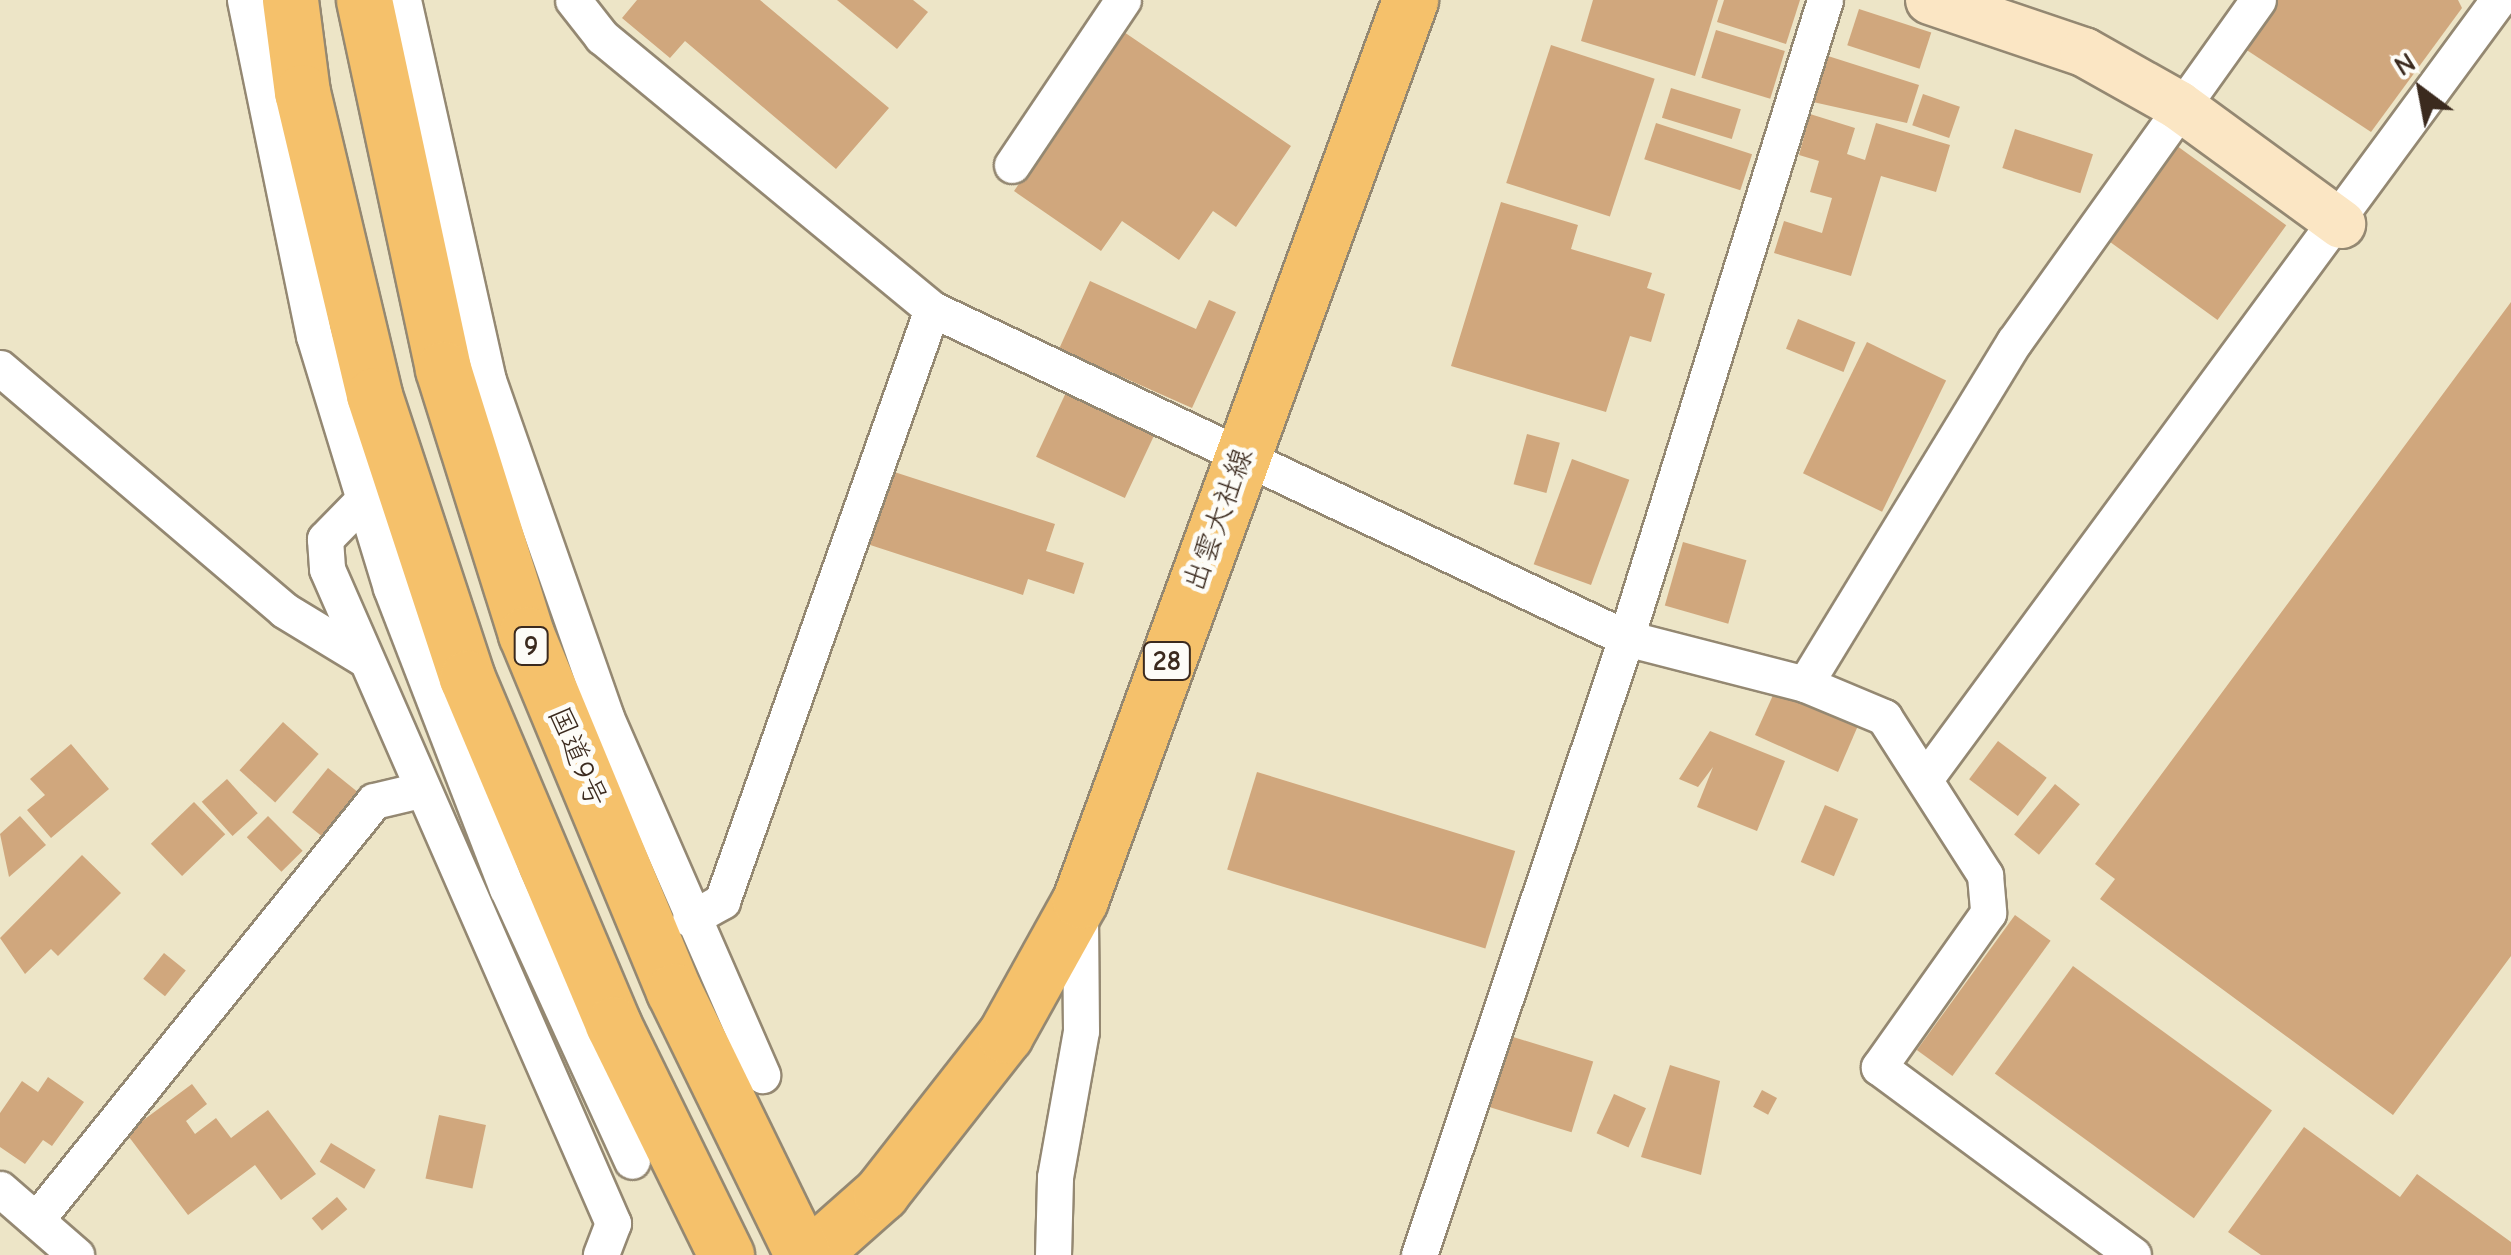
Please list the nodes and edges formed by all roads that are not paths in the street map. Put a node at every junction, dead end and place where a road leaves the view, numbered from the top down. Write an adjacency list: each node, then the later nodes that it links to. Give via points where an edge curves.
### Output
1 (245, 0): 18 (street, via 314,336)
2 (290, 0): 29 (main road, via 302,92 374,395 467,678)
3 (364, 0): 23 (main road, 国道9号 / 9, via 443,369)
4 (403, 0): 19 (street, via 488,380)
5 (573, 0): 15 (street, via 602,36)
6 (1123, 0): 13 (street)
7 (1410, 0): 17 (main road, 出雲大社線 / 28)
8 (1825, 0): 20 (street)
9 (1930, 0): 12 (street, via 2084,52)
10 (2258, 0): 12 (street)
11 (2498, 0): 14 (street)
12 (2178, 105): 14 (street); 22 (street, via 2014,342)
13 (1012, 165)
14 (2341, 224): 24 (street)
15 (932, 309): 17 (street); 27 (street, via 722,901)
16 (0, 368): 21 (street, via 284,610)
17 (1240, 459): 20 (street); 26 (main road, 出雲大社線 / 28)
18 (364, 499): 21 (street, via 325,539 327,569); 28 (street, via 494,853)
19 (564, 605): 23 (street); 27 (street)
20 (1626, 638): 22 (street); 40 (street)
21 (362, 658): 25 (street)
22 (1806, 684): 24 (street, via 1884,717)
23 (549, 690): 38 (main road, 国道9号 / 9, via 674,991)
24 (1925, 780): 34 (street, via 1985,875 1988,912 1879,1067)
25 (416, 791): 33 (street, via 374,801); 36 (street, via 613,1223)
26 (1080, 900): 38 (main road, 出雲大社線 / 28, via 1005,1035 882,1193); 39 (street, via 1080,1031 1054,1176)
27 (690, 919): 30 (street)
28 (560, 1002): 29 (street); 31 (street)
29 (613, 1024): 37 (main road)
30 (762, 1075)
31 (632, 1161)
32 (0, 1190): 33 (street)
33 (36, 1220): 35 (street)
34 (2113, 1249)
35 (76, 1255)
36 (601, 1255)
37 (726, 1255)
38 (807, 1255)
39 (1052, 1255)
40 (1419, 1255)

